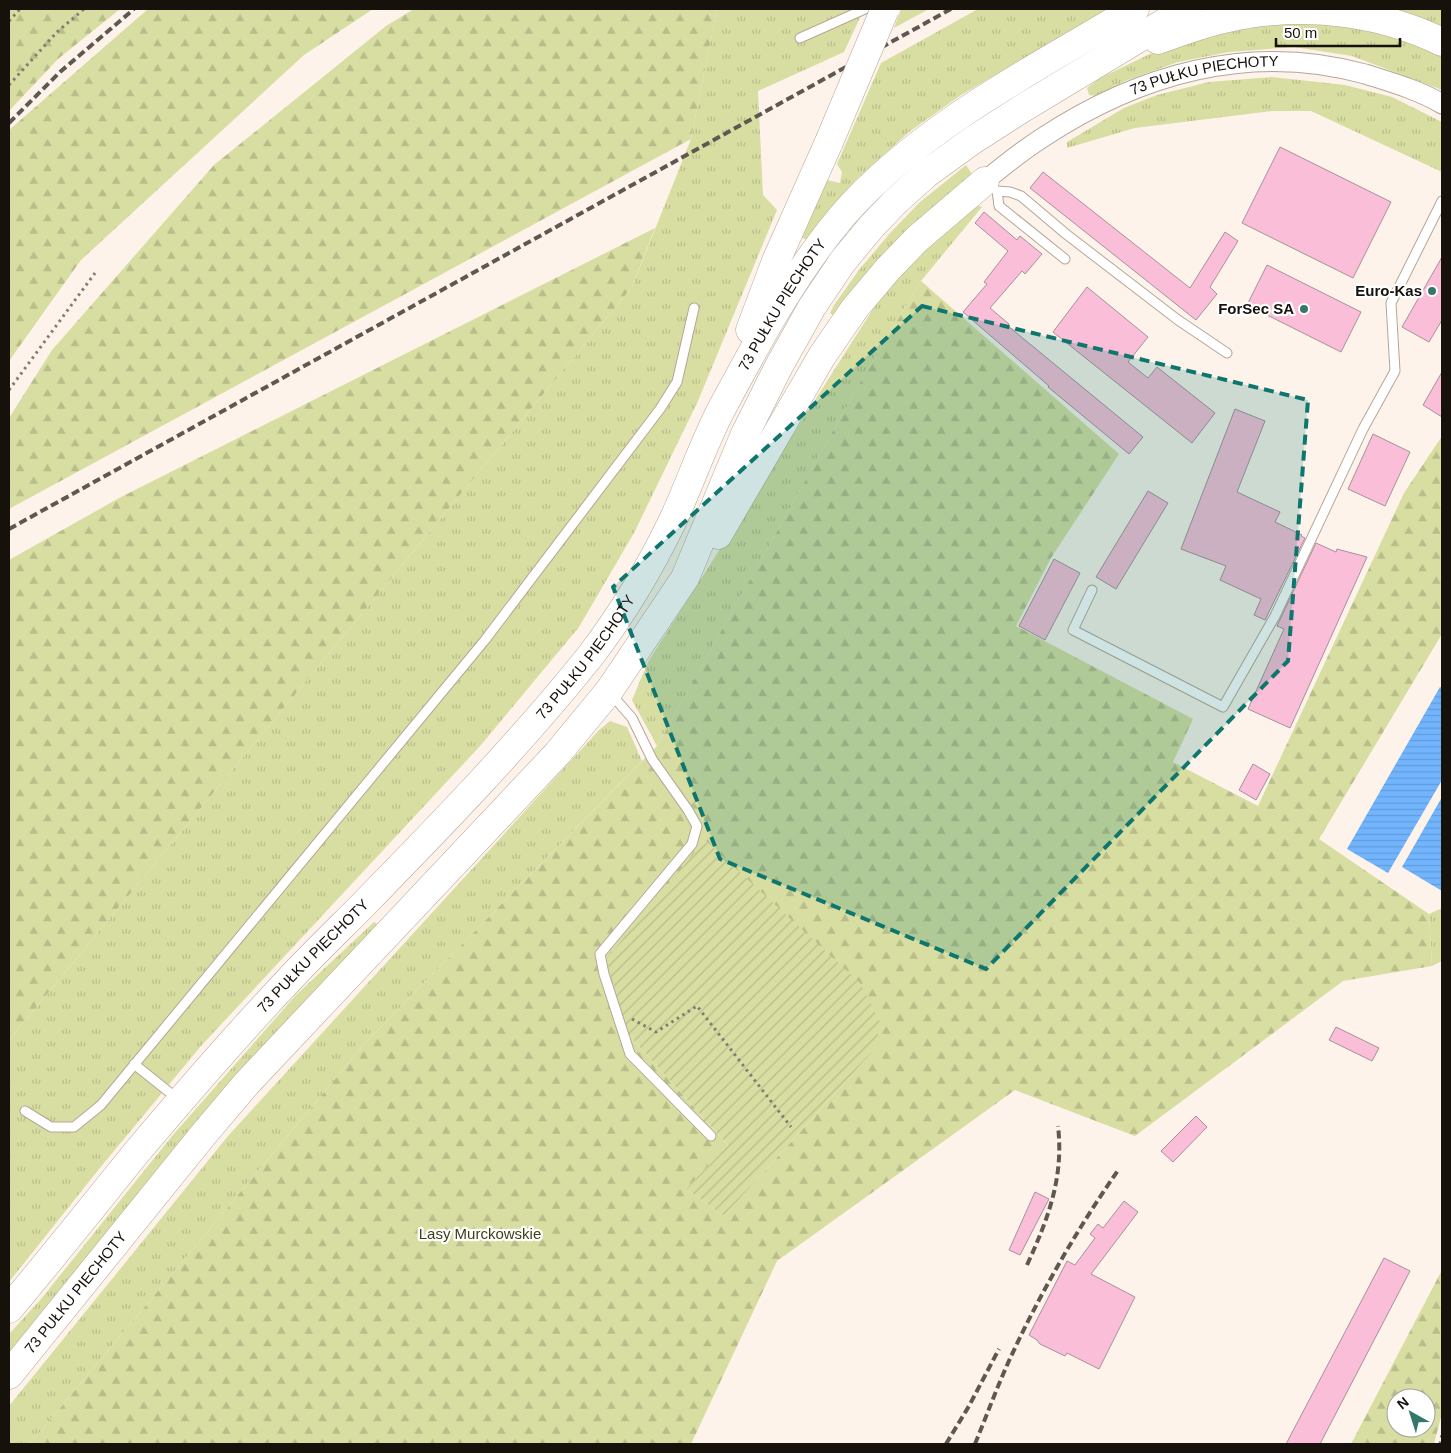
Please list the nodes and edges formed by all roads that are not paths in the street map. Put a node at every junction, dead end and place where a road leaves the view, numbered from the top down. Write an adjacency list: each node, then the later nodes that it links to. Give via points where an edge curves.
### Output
1 (864, 9): 5 (lane)
2 (885, 9): 14 (main road, bridge, via 776,261)
3 (1135, 9): 14 (main road, 73 PUŁKU PIECHOTY, via 979,102 877,180 844,215 785,294)
4 (1187, 9): 7 (main road)
5 (800, 38)
6 (1442, 42): 7 (main road, via 1374,18 1290,10 1239,16 1188,29)
7 (1111, 56): 15 (main road, 73 PUŁKU PIECHOTY, via 1022,108 926,174 872,226 843,261 812,306 745,434)
8 (1442, 104): 9 (street, 73 PUŁKU PIECHOTY, via 1377,78 1326,66 1269,61 1194,70 1155,81 1092,108 1043,137)
9 (991, 186): 11 (lane, via 999,206); 13 (lane, via 1021,196 1178,320); 15 (main road, via 917,239 855,308 822,356 724,526)
10 (1442, 201): 16 (lane, via 1391,303 1395,371 1363,429 1275,616 1223,707 1073,630)
11 (1065, 259)
12 (694, 308): 18 (lane, via 676,382 660,409 485,640)
13 (1227, 353)
14 (719, 414): 19 (main road, 73 PUŁKU PIECHOTY, via 672,521 635,593 594,651 522,738 286,982)
15 (685, 578): 17 (main road, 73 PUŁKU PIECHOTY)
16 (1092, 590)
17 (609, 692): 21 (lane, via 632,718 652,759 697,826 692,844 600,954 604,974 630,1054); 23 (main road, 73 PUŁKU PIECHOTY, via 557,754 248,1083)
18 (134, 1064): 19 (lane); 20 (lane, via 101,1105 74,1127 52,1127)
19 (181, 1102): 22 (main road, 73 PUŁKU PIECHOTY)
20 (25, 1111)
21 (711, 1136)
22 (9, 1309)
23 (9, 1375)

